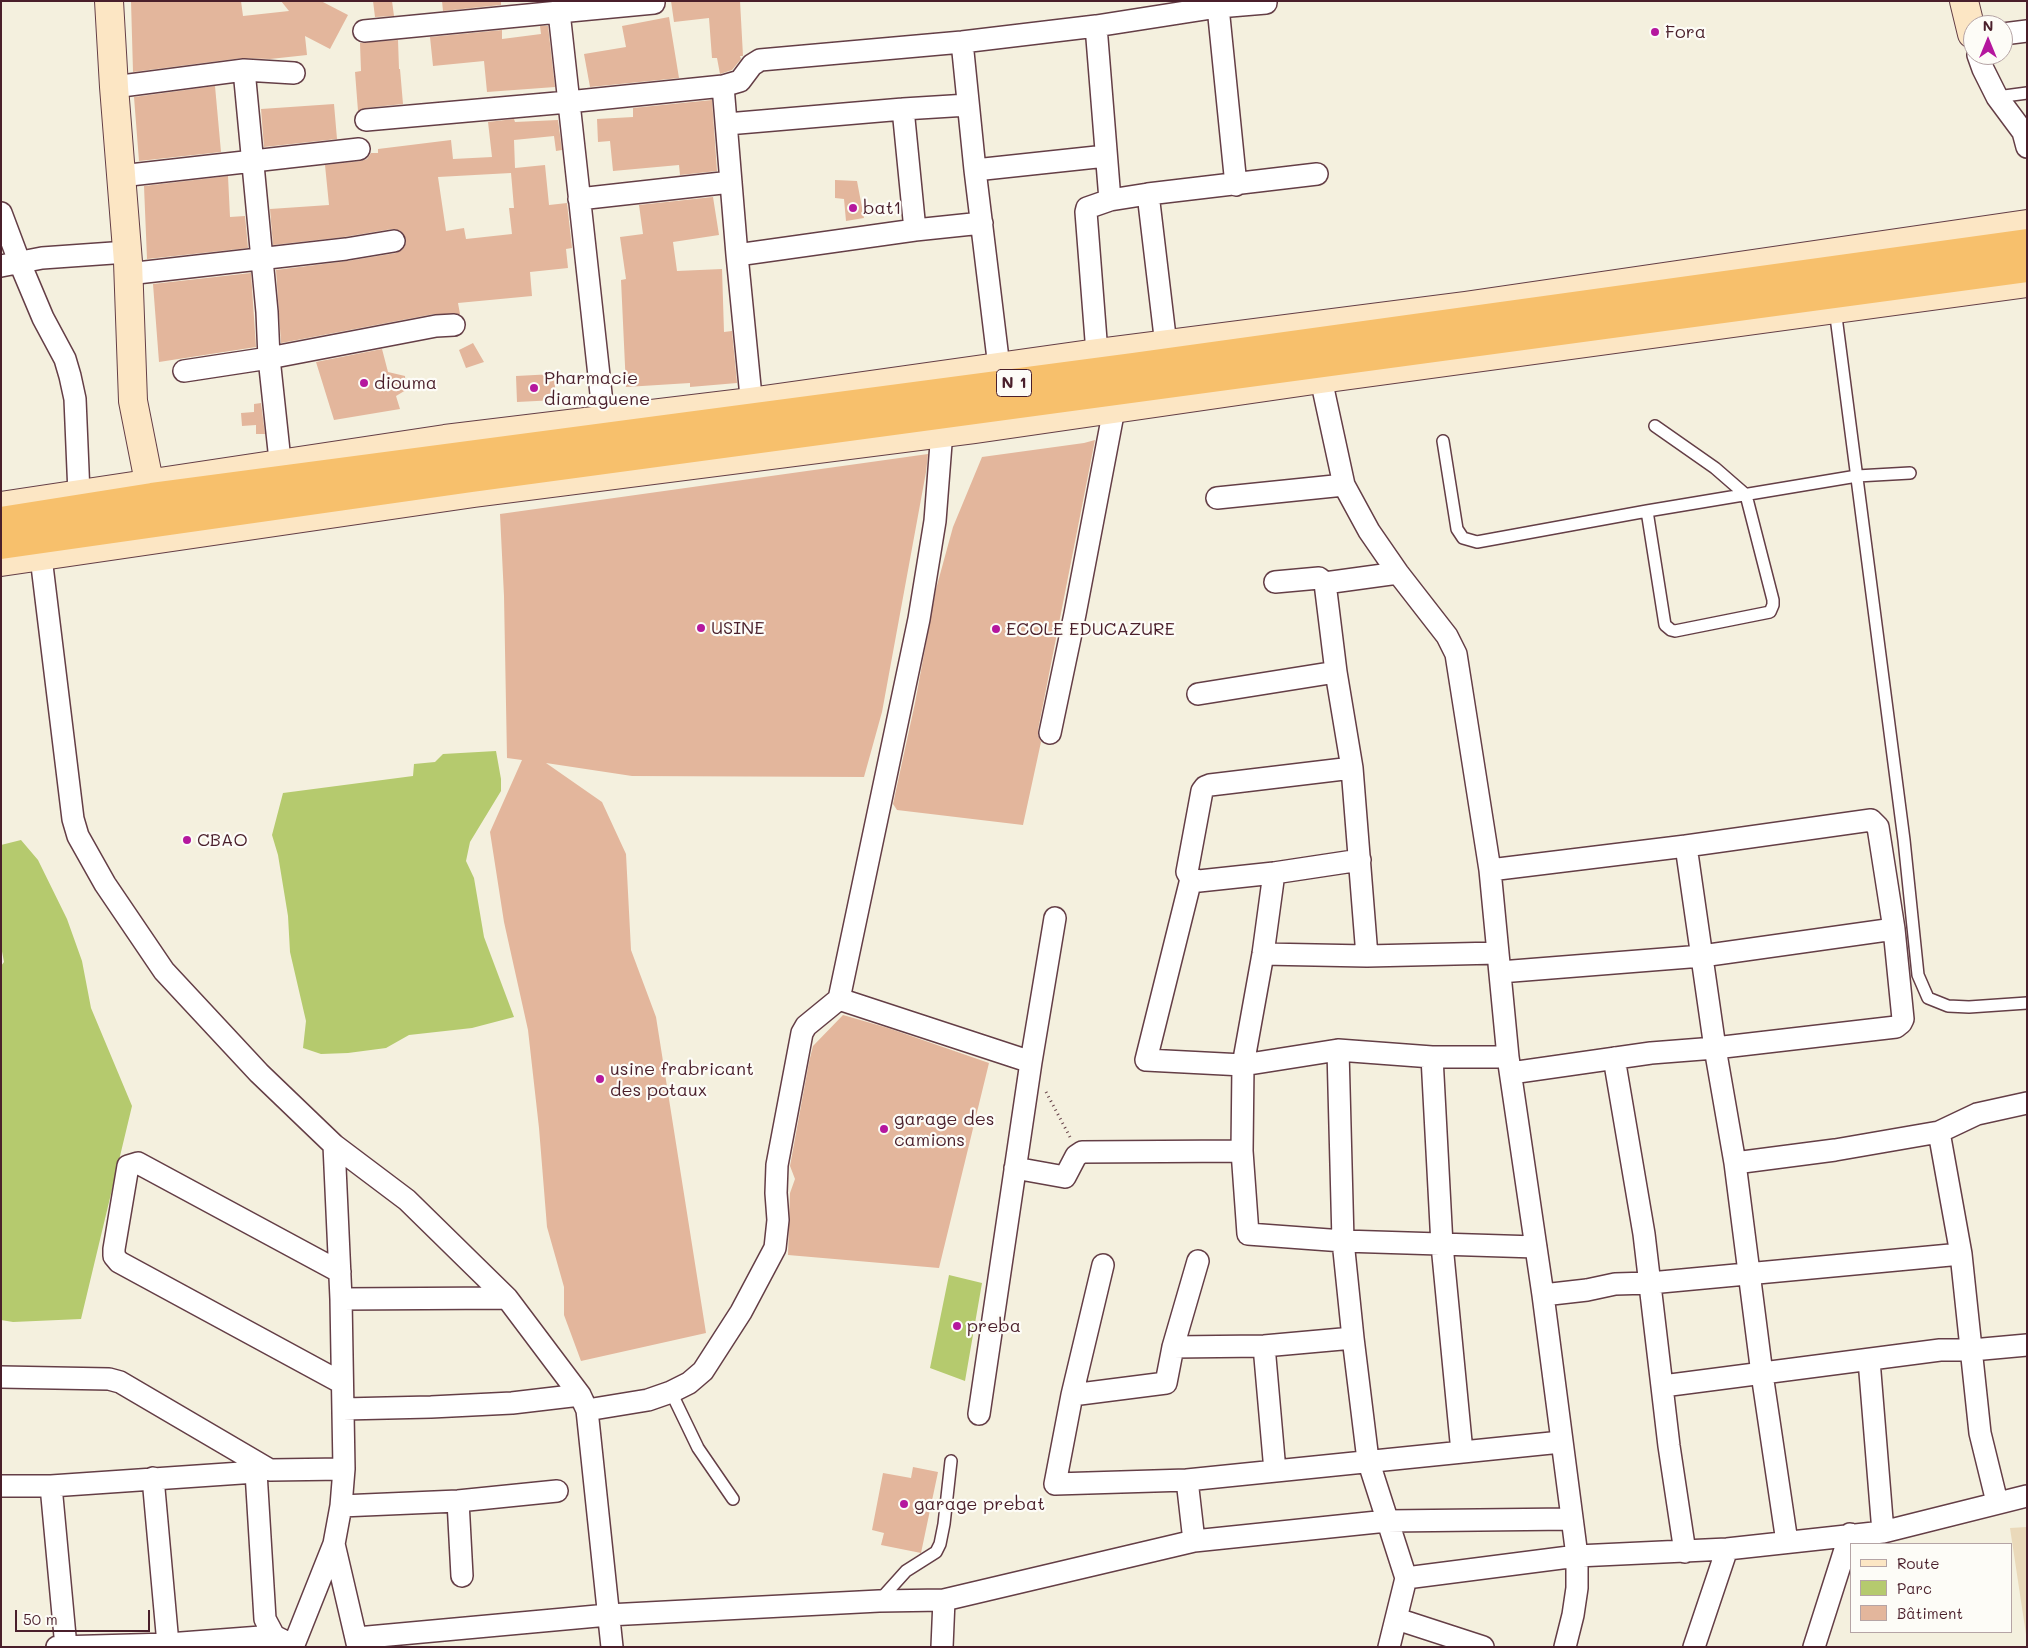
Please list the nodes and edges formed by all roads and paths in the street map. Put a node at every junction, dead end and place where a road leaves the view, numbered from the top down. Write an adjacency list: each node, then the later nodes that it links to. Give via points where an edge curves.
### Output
1 (109, 1): 18 (street)
2 (1964, 1): 8 (street)
3 (654, 3): 7 (street)
4 (1266, 3): 6 (street)
5 (1176, 7): 6 (street); 9 (street)
6 (1218, 7): 34 (street)
7 (559, 12): 10 (street); 21 (street)
8 (1968, 15)
9 (1096, 26): 13 (street); 28 (street)
10 (364, 31)
11 (2027, 31): 12 (street)
12 (2013, 33)
13 (962, 42): 17 (street, via 760,60 752,65 740,82); 22 (street)
14 (1982, 65): 20 (street)
15 (244, 70): 16 (street); 18 (street); 29 (street)
16 (294, 73)
17 (724, 86): 21 (street); 25 (street)
18 (114, 87): 32 (street)
19 (2027, 93): 20 (lane)
20 (1997, 97): 26 (street, via 2024,132)
21 (568, 102): 24 (street); 36 (street)
22 (968, 105): 23 (street); 30 (street)
23 (903, 109): 25 (street); 41 (street)
24 (366, 120)
25 (727, 124): 33 (street)
26 (2027, 147)
27 (359, 149): 29 (street)
28 (1106, 156): 30 (street); 37 (street)
29 (252, 162): 32 (street); 45 (street)
30 (975, 170): 39 (street)
31 (1317, 174): 34 (street)
32 (121, 176): 46 (street)
33 (731, 182): 36 (street); 44 (street)
34 (1236, 185): 35 (street)
35 (1148, 194): 37 (street); 52 (street)
36 (579, 199): 60 (street)
37 (1110, 200): 53 (street, via 1090,205 1086,212)
38 (1, 213): 47 (street)
39 (982, 223): 41 (street); 55 (street)
40 (2027, 224): 52 (street, via 1466,306)
41 (914, 230): 44 (street)
42 (394, 241): 45 (street)
43 (2027, 243): 59 (highway, N 1, via 1134,368)
44 (736, 255): 59 (street)
45 (262, 259): 46 (street); 54 (street)
46 (127, 263): 47 (street); 72 (street, via 133,401)
47 (10, 264): 68 (street, via 65,359 75,399)
48 (2027, 268): 61 (highway, N 1)
49 (2027, 283): 50 (street)
50 (1835, 309): 57 (street); 66 (lane)
51 (454, 324): 54 (street)
52 (1166, 344): 53 (street)
53 (1098, 353): 55 (street)
54 (269, 358): 56 (street); 64 (street)
55 (1000, 367): 59 (street)
56 (184, 371)
57 (1321, 379): 58 (street); 67 (street)
58 (1114, 408): 61 (street); 83 (street)
59 (752, 409): 60 (street); 64 (highway, N 1)
60 (604, 421): 64 (street, via 445,439)
61 (943, 423): 72 (highway, N 1, via 318,508); 96 (street, via 935,521 919,620)
62 (1655, 426): 69 (lane, via 1715,468)
63 (1443, 441): 73 (lane, via 1457,529 1463,538 1477,542)
64 (281, 471): 72 (highway, N 1)
65 (1910, 473): 66 (lane)
66 (1857, 476): 69 (lane); 97 (lane, via 1918,975 1928,998 1948,1006)
67 (1344, 485): 70 (street); 78 (street, via 1368,531)
68 (79, 494): 71 (street); 72 (street)
69 (1746, 495): 73 (lane); 73 (lane, via 1773,600 1770,612 1675,631 1665,625)
70 (1217, 498)
71 (1, 506)
72 (154, 510): 74 (highway, N 1); 76 (highway, N 1)
73 (1647, 511)
74 (1, 521)
75 (1, 545): 76 (highway, N 1)
76 (41, 548): 77 (street); 107 (street, via 72,810 78,836 105,884 164,971 259,1073)
77 (1, 562)
78 (1398, 573): 80 (street); 87 (street, via 1447,636 1456,654)
79 (1275, 582): 80 (street, via 1319,578)
80 (1325, 582): 81 (street)
81 (1336, 672): 82 (street); 84 (street)
82 (1198, 694)
83 (1050, 733)
84 (1352, 768): 86 (street); 89 (street, via 1205,788 1187,872)
85 (1686, 846): 87 (street); 91 (street, via 1871,820 1878,827); 94 (street)
86 (1360, 860): 88 (street); 93 (street)
87 (1490, 870): 95 (street)
88 (1274, 873): 89 (street, via 1199,881); 92 (street)
89 (1190, 879): 103 (street, via 1146,1060)
90 (1055, 918): 102 (street)
91 (1894, 929): 94 (street); 98 (street, via 1904,1019 1901,1024)
92 (1263, 954): 93 (street); 103 (street)
93 (1367, 956): 95 (street)
94 (1702, 956): 95 (street); 98 (street)
95 (1499, 962): 104 (street)
96 (839, 999): 102 (street); 134 (street, via 802,1033 776,1165 778,1220 775,1248 742,1312 703,1371)
97 (2027, 1003)
98 (1715, 1048): 101 (street); 110 (street)
99 (1338, 1050): 100 (street); 103 (street); 112 (street)
100 (1432, 1056): 104 (street); 113 (street)
101 (1614, 1058): 104 (street); 120 (street)
102 (1031, 1062): 109 (path); 111 (street)
103 (1243, 1064): 108 (street)
104 (1509, 1065): 114 (street)
105 (2027, 1103): 106 (street, via 1977,1114)
106 (1938, 1132): 110 (street); 115 (street)
107 (334, 1145): 118 (street); 122 (street, via 407,1200)
108 (1242, 1151): 109 (street); 112 (street, via 1248,1234)
109 (1078, 1154): 111 (street, via 1065,1177)
110 (1735, 1163): 119 (street)
111 (1015, 1168): 138 (street)
112 (1343, 1241): 113 (street); 124 (street)
113 (1442, 1245): 114 (street); 140 (street)
114 (1536, 1247): 121 (street)
115 (1961, 1254): 119 (street); 128 (street)
116 (1198, 1261): 127 (street)
117 (1103, 1265): 135 (street)
118 (340, 1272): 123 (street); 132 (street, via 138,1164 128,1166 114,1249 114,1256 119,1262)
119 (1748, 1274): 120 (street); 130 (street)
120 (1650, 1283): 121 (street, via 1615,1284); 133 (street)
121 (1543, 1295): 139 (street)
122 (507, 1298): 123 (street); 136 (street)
123 (341, 1299): 132 (street)
124 (1353, 1338): 126 (street); 141 (street)
125 (2027, 1345): 128 (street)
126 (1264, 1346): 127 (street); 145 (street)
127 (1173, 1347): 135 (street, via 1166,1383)
128 (1972, 1350): 129 (street, via 1940,1350); 154 (street, via 1980,1433)
129 (1869, 1360): 130 (street); 158 (street)
130 (1762, 1374): 133 (street); 161 (street)
131 (1, 1377): 144 (street, via 110,1379 120,1382)
132 (342, 1383): 137 (street)
133 (1663, 1386): 164 (street)
134 (671, 1392): 136 (street, via 648,1400); 152 (lane, via 698,1448)
135 (1072, 1395): 147 (street, via 1055,1484)
136 (583, 1403): 137 (street); 170 (street)
137 (342, 1409): 143 (street)
138 (979, 1414)
139 (1561, 1442): 140 (street); 156 (street)
140 (1462, 1452): 141 (street)
141 (1368, 1460): 145 (street); 157 (street)
142 (951, 1461): 169 (lane, via 944,1524 936,1552 906,1571)
143 (344, 1469): 144 (street); 155 (street)
144 (263, 1471): 146 (street); 172 (street, via 265,1619)
145 (1275, 1471): 147 (street)
146 (153, 1478): 149 (street); 174 (street)
147 (1187, 1480): 160 (street)
148 (1, 1486): 149 (street)
149 (51, 1486): 177 (street)
150 (557, 1491): 153 (street)
151 (2027, 1496): 154 (street)
152 (733, 1499)
153 (458, 1501): 155 (street); 166 (street)
154 (1997, 1502): 158 (street)
155 (341, 1506): 162 (street)
156 (1572, 1519): 157 (street); 165 (street)
157 (1387, 1521): 160 (street); 167 (street)
158 (1883, 1532): 159 (street)
159 (1850, 1534): 161 (street); 184 (street)
160 (1194, 1541): 168 (street)
161 (1788, 1542): 163 (street)
162 (334, 1544): 173 (street); 175 (street)
163 (1727, 1549): 164 (street); 183 (street)
164 (1685, 1552): 165 (street)
165 (1577, 1556): 167 (street); 182 (street, via 1577,1588)
166 (462, 1576)
167 (1406, 1578): 171 (street)
168 (944, 1600): 169 (street); 179 (street)
169 (879, 1601): 170 (street)
170 (608, 1614): 173 (street); 178 (street)
171 (1397, 1619): 180 (street); 181 (street)
172 (274, 1636): 174 (street); 175 (street)
173 (357, 1642)
174 (168, 1644): 177 (street)
175 (293, 1646)
176 (57, 1647): 177 (street)
177 (66, 1647)
178 (612, 1647)
179 (941, 1647)
180 (1389, 1647)
181 (1483, 1647)
182 (1565, 1647)
183 (1694, 1647)
184 (1814, 1647)

